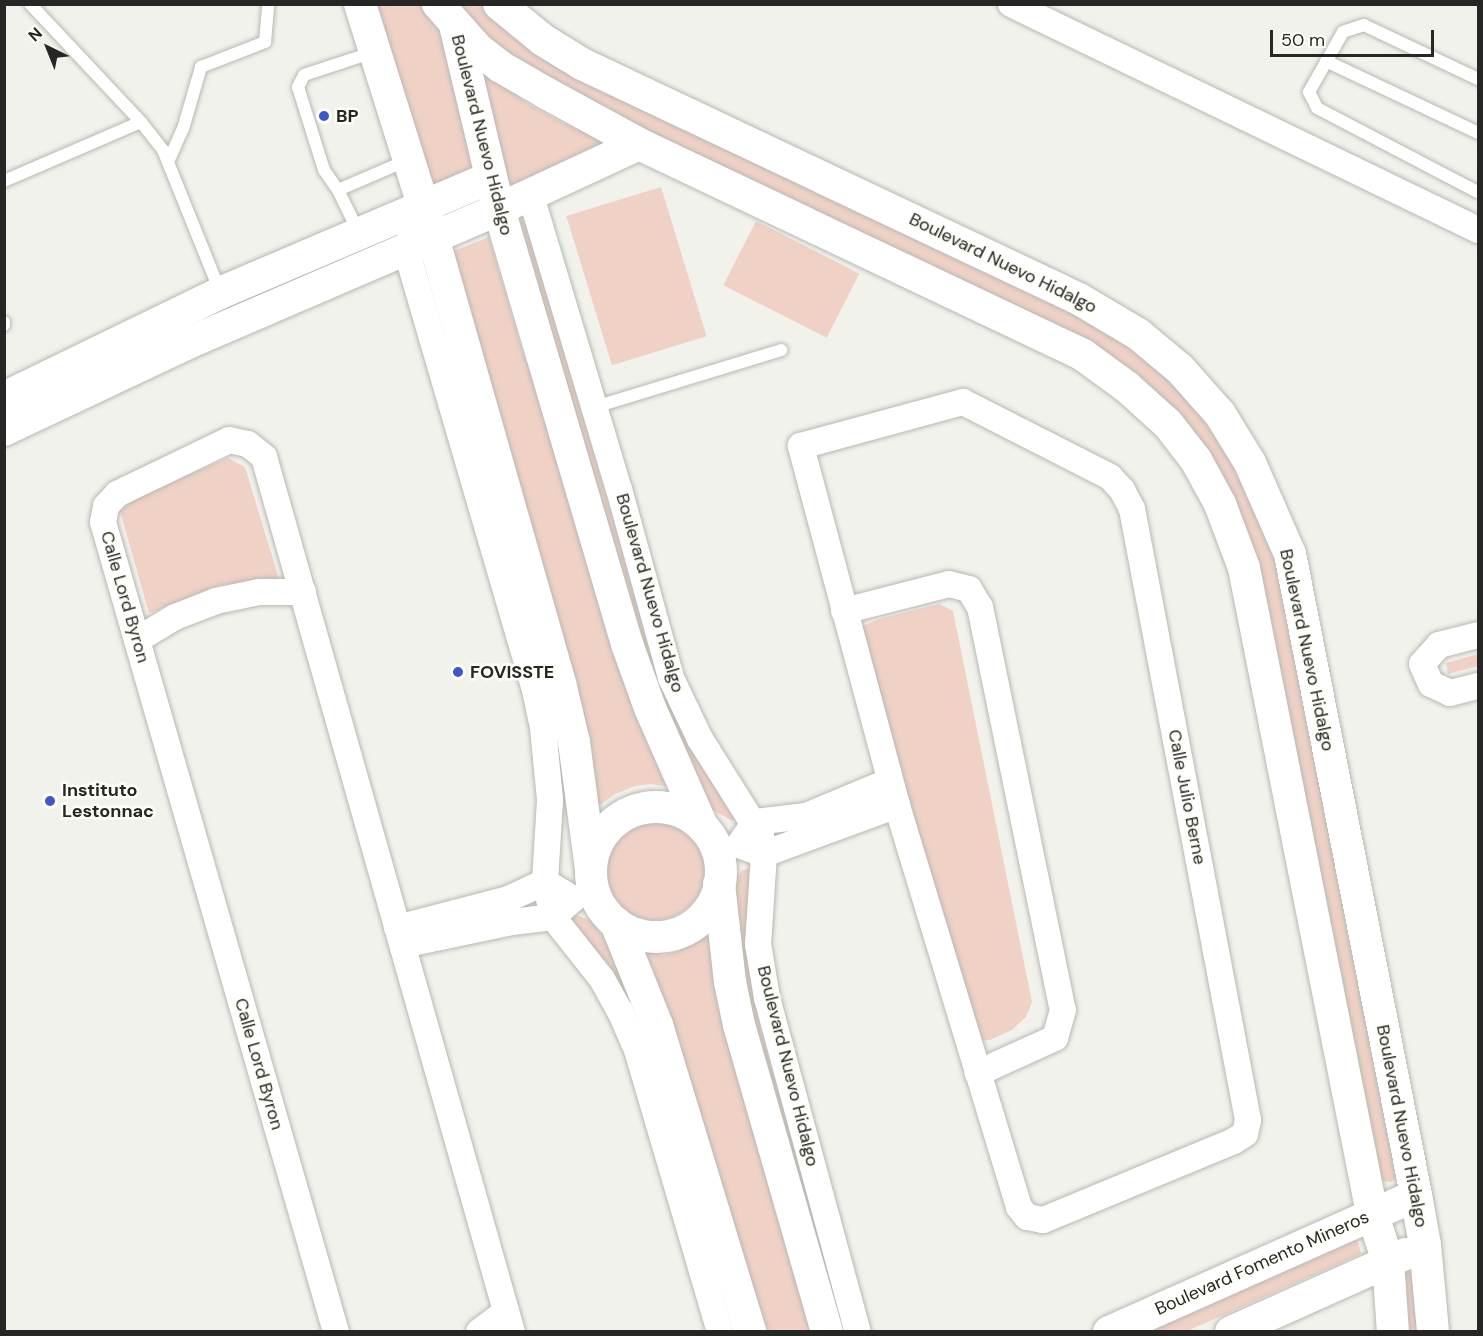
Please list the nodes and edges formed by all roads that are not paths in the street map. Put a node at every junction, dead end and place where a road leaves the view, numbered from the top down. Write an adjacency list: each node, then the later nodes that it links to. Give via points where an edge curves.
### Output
1 (30, 4): 10 (lane)
2 (268, 4): 14 (lane, via 265,42 201,67 183,129)
3 (360, 4): 7 (street)
4 (499, 4): 49 (street, Boulevard Nuevo Hidalgo, via 543,40 582,63 1079,299 1138,334 1180,369 1220,414 1256,473 1290,554)
5 (1011, 4): 22 (street)
6 (448, 11): 12 (street, Boulevard Nuevo Hidalgo, via 501,67); 15 (street, Boulevard Nuevo Hidalgo)
7 (375, 52): 13 (street); 17 (lane, via 304,75 298,87 324,170)
8 (1326, 61): 9 (lane, via 1343,32 1364,25); 11 (lane); 18 (lane, via 1309,92 1317,108)
9 (1479, 79)
10 (141, 122): 14 (lane); 16 (lane)
11 (1479, 133)
12 (639, 144): 19 (street); 50 (street, Boulevard Nuevo Hidalgo, via 1083,355 1168,424 1196,460 1220,504 1244,568)
13 (408, 160): 17 (lane); 20 (street)
14 (168, 162): 25 (lane)
15 (490, 178): 20 (street); 21 (street, Boulevard Nuevo Hidalgo)
16 (4, 181)
17 (338, 190): 23 (lane)
18 (1479, 192)
19 (530, 193): 21 (street); 28 (street, Boulevard Nuevo Hidalgo)
20 (422, 206): 23 (street); 24 (street)
21 (499, 209): 24 (street); 37 (street, Boulevard Nuevo Hidalgo, via 627,644 650,708)
22 (1479, 230)
23 (358, 233): 25 (street)
24 (419, 243): 29 (street, via 188,343); 41 (street, via 543,728 550,800); 43 (street, via 560,683 574,742)
25 (220, 292): 27 (street)
26 (782, 350): 28 (lane)
27 (4, 398)
28 (595, 407): 36 (street, Boulevard Nuevo Hidalgo, via 671,678 700,739)
29 (4, 430)
30 (303, 592): 33 (street, via 259,592 216,601 175,617); 33 (street, Calle Lord Byron, via 264,457 248,444 229,440 117,494 106,506 103,522); 47 (street, Calle Lord Byron)
31 (844, 611): 35 (street, Calle Julio Berne); 48 (street, via 949,584 969,589 980,607 1063,1010 1055,1038); 48 (street, Calle Julio Berne, via 801,446 963,402 1110,477 1132,509 1248,1120 1245,1134 1234,1142 1043,1220 1027,1217 1019,1207)
32 (1479, 635): 34 (street, via 1439,645 1422,664 1431,684 1450,693)
33 (137, 640): 54 (street, Calle Lord Byron)
34 (1479, 686)
35 (893, 793): 38 (street, via 830,832); 48 (street, Calle Julio Berne)
36 (755, 822): 38 (street); 39 (street); 40 (street, Boulevard Nuevo Hidalgo)
37 (702, 826): 39 (street); 43 (street, via 669,808 651,807 621,817 597,845)
38 (809, 826): 40 (street)
39 (728, 849): 40 (street); 42 (street)
40 (764, 854): 59 (street, Boulevard Nuevo Hidalgo, via 758,944 767,998)
41 (545, 882): 43 (street); 44 (street); 45 (street)
42 (719, 884): 46 (street, via 703,916 673,935 643,936); 58 (street, Boulevard Nuevo Hidalgo, via 730,982 740,1025)
43 (586, 887): 45 (street); 46 (street)
44 (510, 910): 45 (street); 47 (street)
45 (553, 917): 56 (street, via 602,979 637,1050)
46 (616, 923): 57 (street, via 657,1025)
47 (399, 936): 53 (street, Calle Lord Byron)
48 (978, 1073)
49 (1416, 1195): 50 (street, Boulevard Fomento Mineros); 51 (street, Boulevard Nuevo Hidalgo)
50 (1371, 1213): 52 (street, Boulevard Nuevo Hidalgo); 60 (street, Boulevard Fomento Mineros)
51 (1425, 1245): 52 (street); 63 (street, Boulevard Nuevo Hidalgo)
52 (1388, 1261): 61 (street); 62 (street, Boulevard Nuevo Hidalgo)
53 (509, 1322): 55 (street)
54 (336, 1332)
55 (479, 1332)
56 (720, 1332)
57 (750, 1332)
58 (826, 1332)
59 (858, 1332)
60 (1109, 1332)
61 (1231, 1332)
62 (1393, 1332)
63 (1433, 1332)

